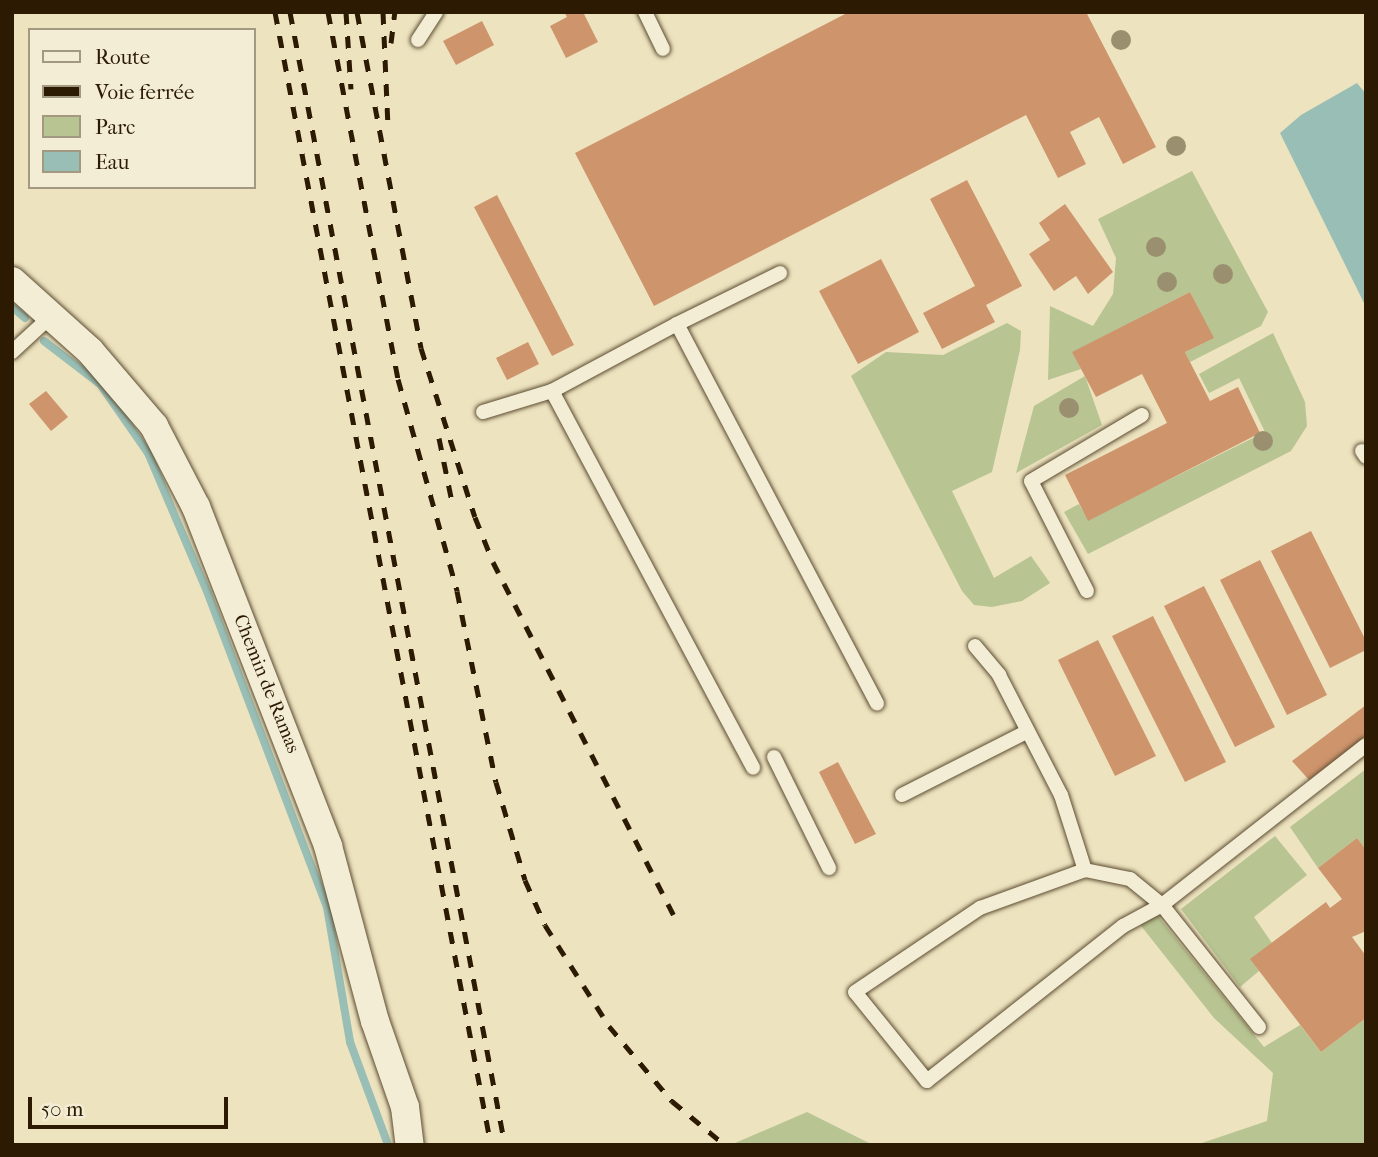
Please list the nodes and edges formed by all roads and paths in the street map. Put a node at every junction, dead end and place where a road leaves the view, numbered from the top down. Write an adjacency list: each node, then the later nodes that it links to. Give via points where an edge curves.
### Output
1 (436, 12): 3 (lane)
2 (645, 12): 4 (lane)
3 (418, 40)
4 (663, 49)
5 (779, 273): 8 (lane)
6 (12, 281): 7 (street, Chemin de Ramas)
7 (51, 316): 9 (lane); 25 (street, Chemin de Ramas, via 90,351 155,426 195,507 328,846 375,1021 405,1107)
8 (677, 324): 10 (lane); 15 (lane)
9 (12, 352)
10 (552, 391): 11 (lane); 19 (lane)
11 (483, 412)
12 (1142, 415): 13 (lane, via 1031,481)
13 (1087, 591)
14 (975, 646): 16 (lane, via 999,675)
15 (877, 704)
16 (1028, 731): 20 (lane); 22 (lane, via 1061,795)
17 (1366, 745): 23 (lane)
18 (774, 757): 21 (lane)
19 (753, 768)
20 (902, 795)
21 (829, 869)
22 (1085, 870): 23 (lane, via 1130,879); 23 (lane, via 980,908 855,992 927,1081 1122,926)
23 (1162, 905): 24 (lane)
24 (1259, 1027)
25 (410, 1145)

